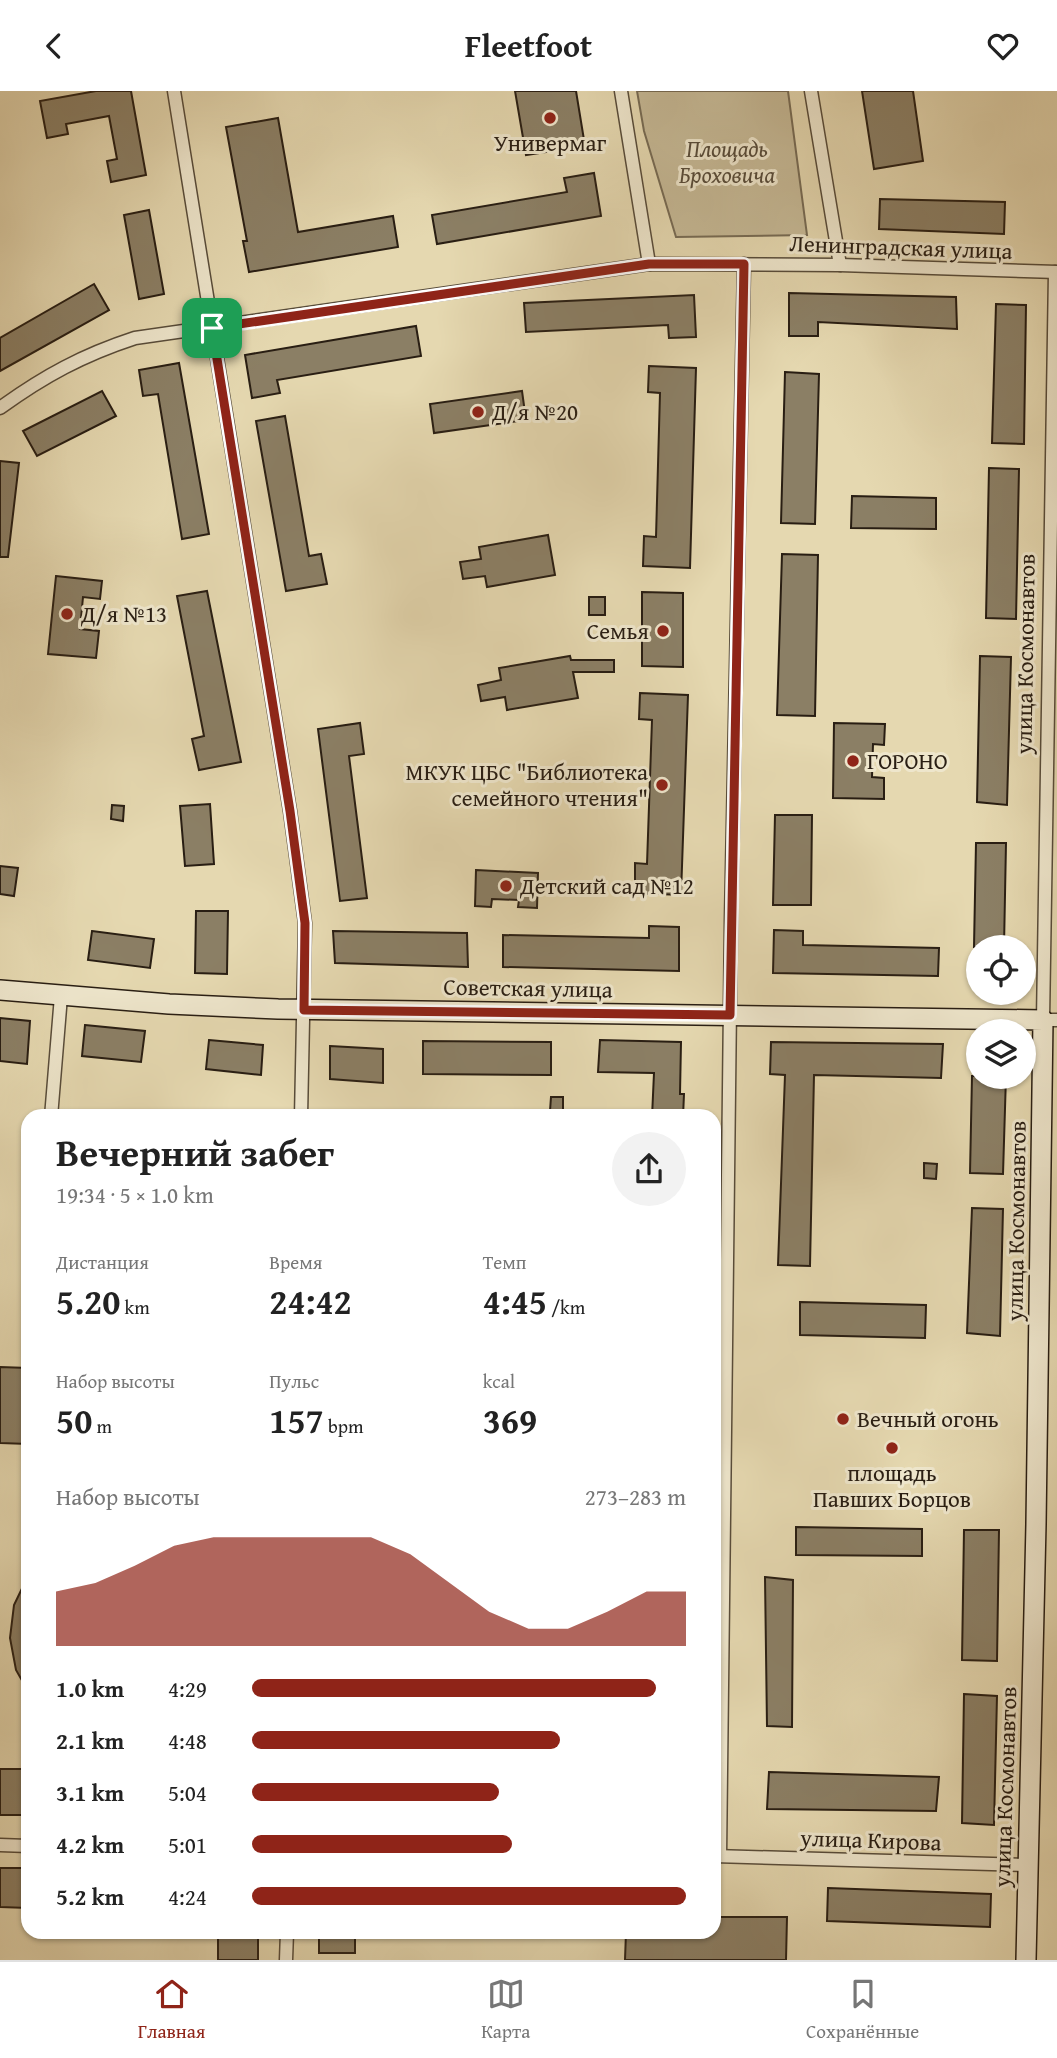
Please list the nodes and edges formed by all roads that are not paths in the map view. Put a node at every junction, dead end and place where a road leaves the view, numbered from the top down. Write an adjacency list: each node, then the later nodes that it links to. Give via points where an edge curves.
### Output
1 (174, 91): 8 (street)
2 (621, 91): 4 (street)
3 (811, 91): 6 (street)
4 (649, 264): 5 (street, Ленинградская улица); 8 (street, Ленинградская улица)
5 (744, 264): 6 (street, Ленинградская улица); 13 (street)
6 (840, 265): 7 (street, Ленинградская улица)
7 (1056, 272): 14 (street, улица Космонавтов)
8 (212, 328): 9 (street, Ленинградская улица, via 135,338 98,350 62,367); 12 (street, via 292,824 305,923)
9 (0, 408)
10 (0, 990): 11 (street, Советская улица)
11 (61, 996): 12 (street, Советская улица); 15 (street)
12 (304, 1010): 13 (street, Советская улица); 16 (street)
13 (730, 1015): 14 (street, Советская улица); 17 (street)
14 (1050, 1020): 21 (street, улица Космонавтов)
15 (52, 1109)
16 (301, 1109)
17 (721, 1597)
18 (0, 1845): 19 (street)
19 (21, 1846)
20 (721, 1856): 21 (street, улица Кирова)
21 (1028, 1865): 24 (street, улица Космонавтов)
22 (287, 1939): 23 (street)
23 (286, 1960)
24 (1026, 1960)

